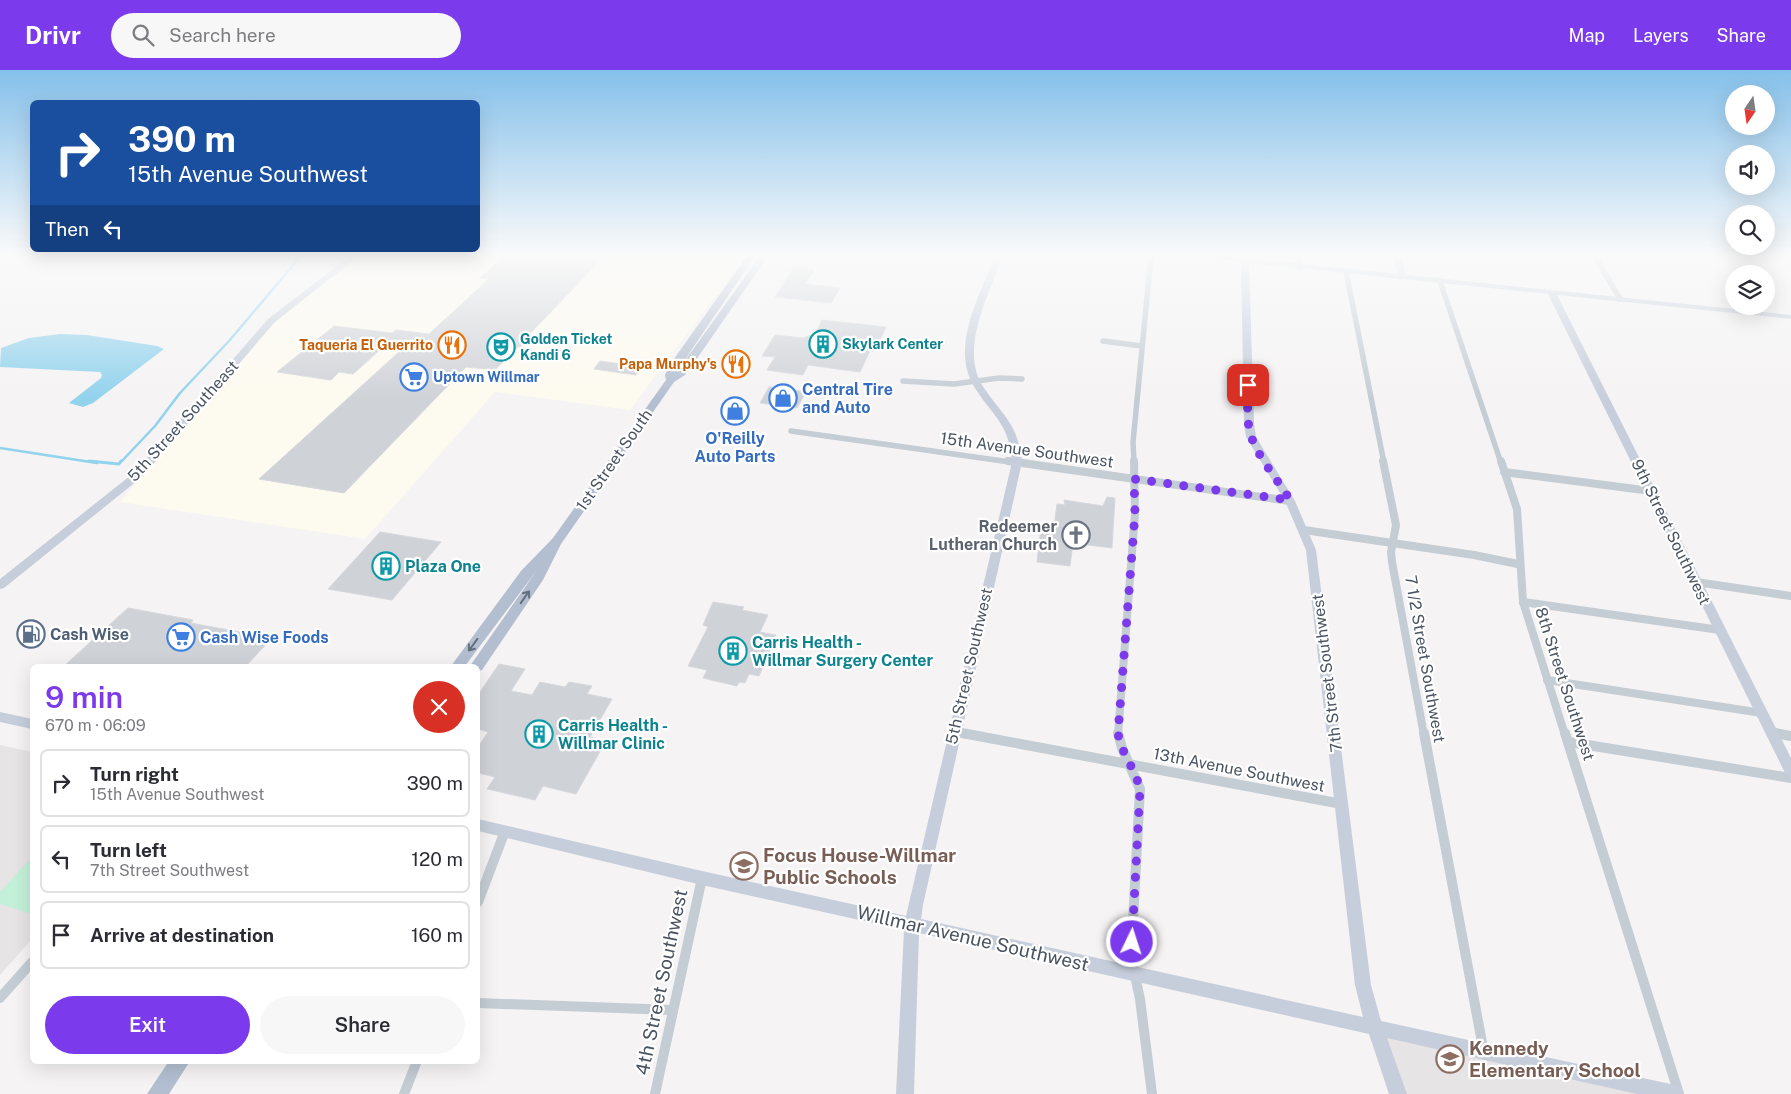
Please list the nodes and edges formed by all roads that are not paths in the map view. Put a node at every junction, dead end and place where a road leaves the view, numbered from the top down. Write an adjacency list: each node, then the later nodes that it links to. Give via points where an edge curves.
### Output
1 (293, 304): 29 (street, 5th Street Southeast, via 271,321 139,474)
2 (718, 304): 15 (main road, 1st Street South, via 674,366)
3 (730, 304): 15 (main road, 1st Street South, via 684,370)
4 (984, 304): 17 (street, 5th Street Southwest, via 970,346 970,366)
5 (1146, 304): 13 (street)
6 (1246, 304): 23 (street, 7th Street Southwest, via 1248,424 1258,451)
7 (1352, 304): 26 (street, 7 1/2 Street Southwest, via 1396,525)
8 (1448, 304): 20 (street, 8th Street Southwest)
9 (1558, 304): 22 (street, 9th Street Southwest)
10 (1665, 304): 11 (street)
11 (1791, 317)
12 (1103, 341): 13 (street)
13 (1142, 346): 21 (street, via 1133,442)
14 (1022, 379): 17 (street, via 999,378)
15 (671, 380): 25 (main road, 1st Street South)
16 (902, 381): 17 (street)
17 (976, 383): 19 (street, 5th Street Southwest, via 1011,428 1016,440)
18 (791, 431): 19 (street, 15th Avenue Southwest)
19 (1017, 462): 21 (street, 15th Avenue Southwest); 39 (street, 5th Street Southwest)
20 (1504, 472): 22 (street); 27 (street, 8th Street Southwest, via 1520,526 1522,543)
21 (1134, 479): 23 (street, 15th Avenue Southwest); 43 (street, via 1135,514 1118,733)
22 (1651, 491): 28 (street, 9th Street Southwest)
23 (1290, 500): 24 (street, 7th Street Southwest)
24 (1304, 530): 26 (street); 46 (street, 7th Street Southwest, via 1315,575)
25 (557, 541): 33 (main road, 1st Street South, one-way to 33, via 524,574); 34 (main road, 1st Street South, one-way to 25, via 539,577)
26 (1394, 542): 27 (street); 58 (street, 7 1/2 Street Southwest, via 1392,562)
27 (1518, 564): 31 (street, 8th Street Southwest)
28 (1696, 582): 30 (street); 32 (street, 9th Street Southwest)
29 (2, 585)
30 (1791, 596)
31 (1523, 602): 32 (street); 35 (street, 8th Street Southwest)
32 (1720, 630): 36 (street, 9th Street Southwest)
33 (459, 664)
34 (478, 664)
35 (1547, 680): 36 (street); 42 (street, 8th Street Southwest)
36 (1762, 714): 40 (street, 9th Street Southwest)
37 (0, 717): 38 (street)
38 (30, 724)
39 (954, 732): 43 (street, 13th Avenue Southwest); 51 (street, 5th Street Southwest)
40 (1772, 734): 41 (street); 44 (street, 9th Street Southwest)
41 (1791, 736)
42 (1569, 742): 45 (street); 68 (street, 8th Street Southwest)
43 (1130, 765): 46 (street, 13th Avenue Southwest); 53 (street, via 1139,782 1141,799)
44 (1791, 771)
45 (1791, 778)
46 (1342, 804): 57 (street, 7th Street Southwest, via 1364,985 1368,1010)
47 (480, 825): 48 (street, Willmar Avenue Southwest)
48 (504, 831): 49 (street, Willmar Avenue Southwest); 50 (street)
49 (702, 878): 51 (street, Willmar Avenue Southwest); 56 (street, 4th Street Southwest)
50 (480, 897)
51 (912, 924): 53 (street, Willmar Avenue Southwest); 64 (street, 5th Street Southwest)
52 (30, 964): 54 (street)
53 (1133, 974): 57 (street, Willmar Avenue Southwest); 65 (street, via 1140,999)
54 (0, 998)
55 (480, 1003): 56 (street)
56 (673, 1010): 63 (street, 4th Street Southwest)
57 (1376, 1028): 58 (street, Willmar Avenue Southwest); 66 (street, 7th Street Southwest)
58 (1484, 1053): 67 (street, Willmar Avenue Southwest)
59 (179, 1064): 61 (main road)
60 (415, 1064): 62 (street)
61 (157, 1094)
62 (404, 1094)
63 (655, 1094)
64 (905, 1094)
65 (1152, 1094)
66 (1398, 1094)
67 (1675, 1094)
68 (1679, 1094)

